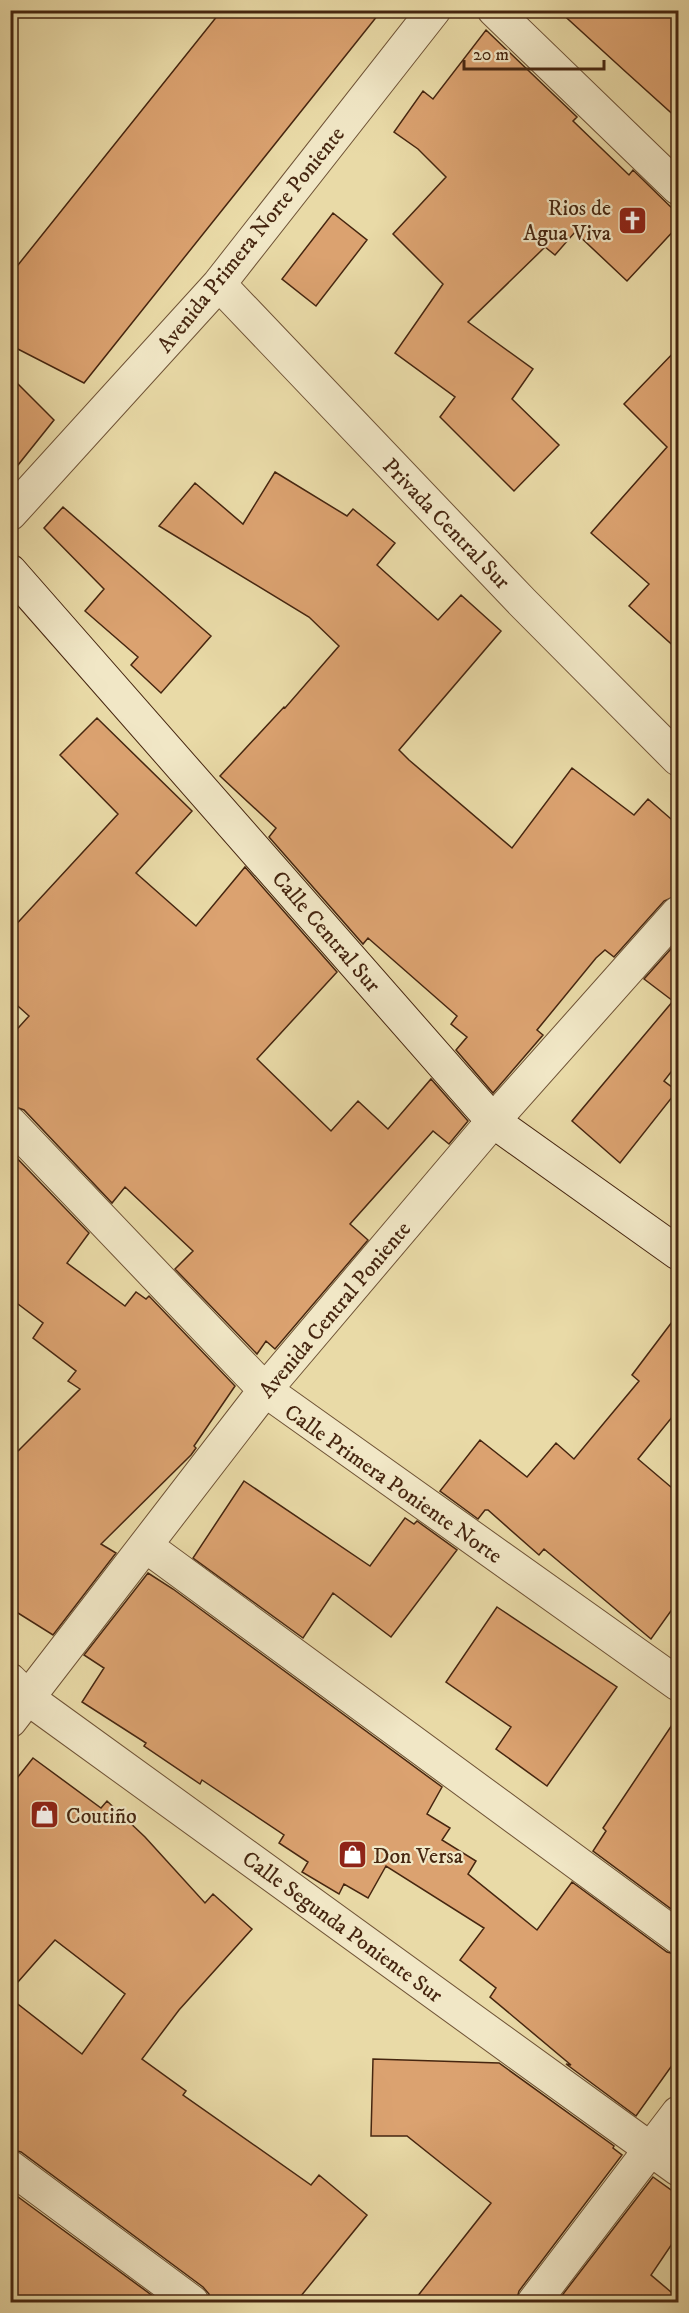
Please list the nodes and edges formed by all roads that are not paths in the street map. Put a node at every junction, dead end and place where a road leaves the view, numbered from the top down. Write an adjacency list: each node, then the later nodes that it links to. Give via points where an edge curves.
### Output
1 (434, 10): 4 (street, Avenida Primera Norte Poniente)
2 (494, 10): 3 (street)
3 (678, 188)
4 (219, 284): 5 (street, Avenida Primera Norte Poniente); 7 (street, Privada Central Sur, via 522,602)
5 (10, 514)
6 (10, 571): 9 (street, Calle Central Sur)
7 (678, 759)
8 (678, 913): 9 (street, Avenida Central Poniente)
9 (494, 1121): 11 (street, Calle Central Sur); 12 (street, Avenida Central Poniente)
10 (10, 1123): 12 (street, Calle Primera Poniente Norte)
11 (678, 1254)
12 (265, 1390): 13 (street, Avenida Central Poniente); 14 (street, Calle Primera Poniente Norte)
13 (146, 1546): 15 (street, Avenida Central Poniente); 16 (street)
14 (678, 1684)
15 (17, 1700): 18 (street, Calle Segunda Poniente Sur)
16 (678, 1937)
17 (678, 2113): 18 (street)
18 (651, 2149): 20 (street, Calle Segunda Poniente Sur); 22 (street)
19 (10, 2167): 21 (street)
20 (678, 2169)
21 (192, 2302)
22 (534, 2302)

